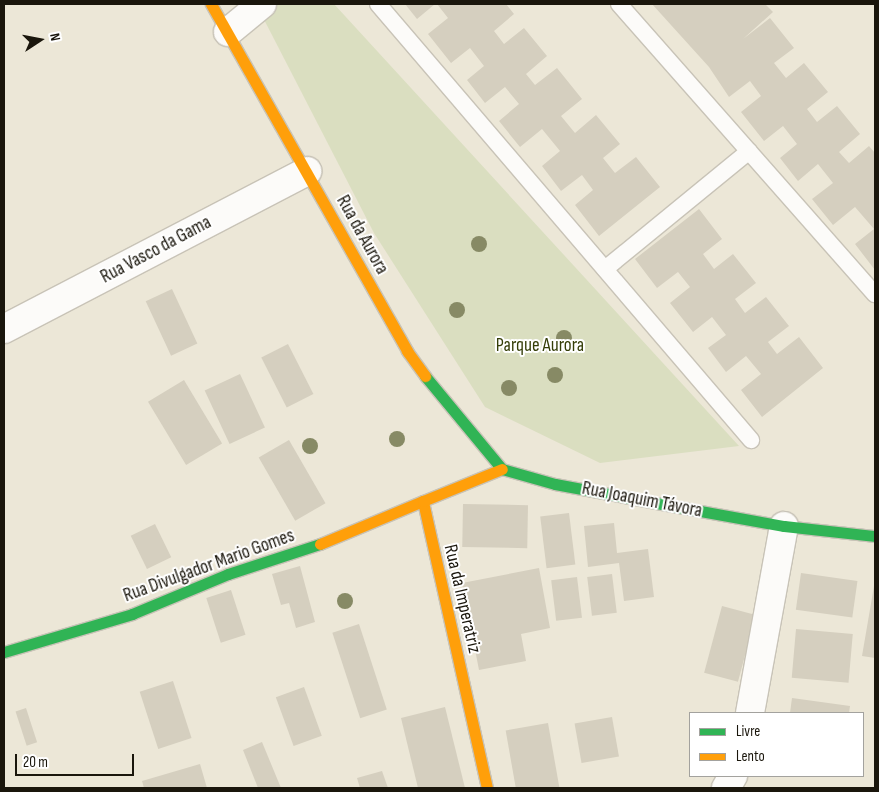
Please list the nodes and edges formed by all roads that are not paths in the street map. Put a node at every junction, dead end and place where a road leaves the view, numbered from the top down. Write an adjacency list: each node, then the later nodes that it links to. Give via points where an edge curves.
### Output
1 (211, 4): 5 (main road, Rua da Aurora)
2 (262, 4): 5 (street)
3 (378, 4): 8 (lane)
4 (619, 4): 6 (lane)
5 (228, 32): 7 (main road, Rua da Aurora)
6 (749, 151): 8 (lane); 9 (lane)
7 (307, 171): 10 (street, Rua Vasco da Gama); 12 (main road, Rua da Aurora, via 407,351 448,407)
8 (605, 270): 11 (lane)
9 (875, 294)
10 (4, 330)
11 (751, 440)
12 (502, 469): 13 (main road); 14 (main road, Rua Joaquim Távora, via 555,484)
13 (423, 501): 16 (main road, Rua Divulgador Mario Gomes, via 346,536 228,574 132,614); 19 (main road, Rua da Imperatriz)
14 (784, 526): 15 (main road, Rua Joaquim Távora); 17 (street)
15 (875, 536)
16 (4, 652)
17 (750, 712)
18 (732, 777): 20 (street)
19 (487, 788)
20 (726, 788)

